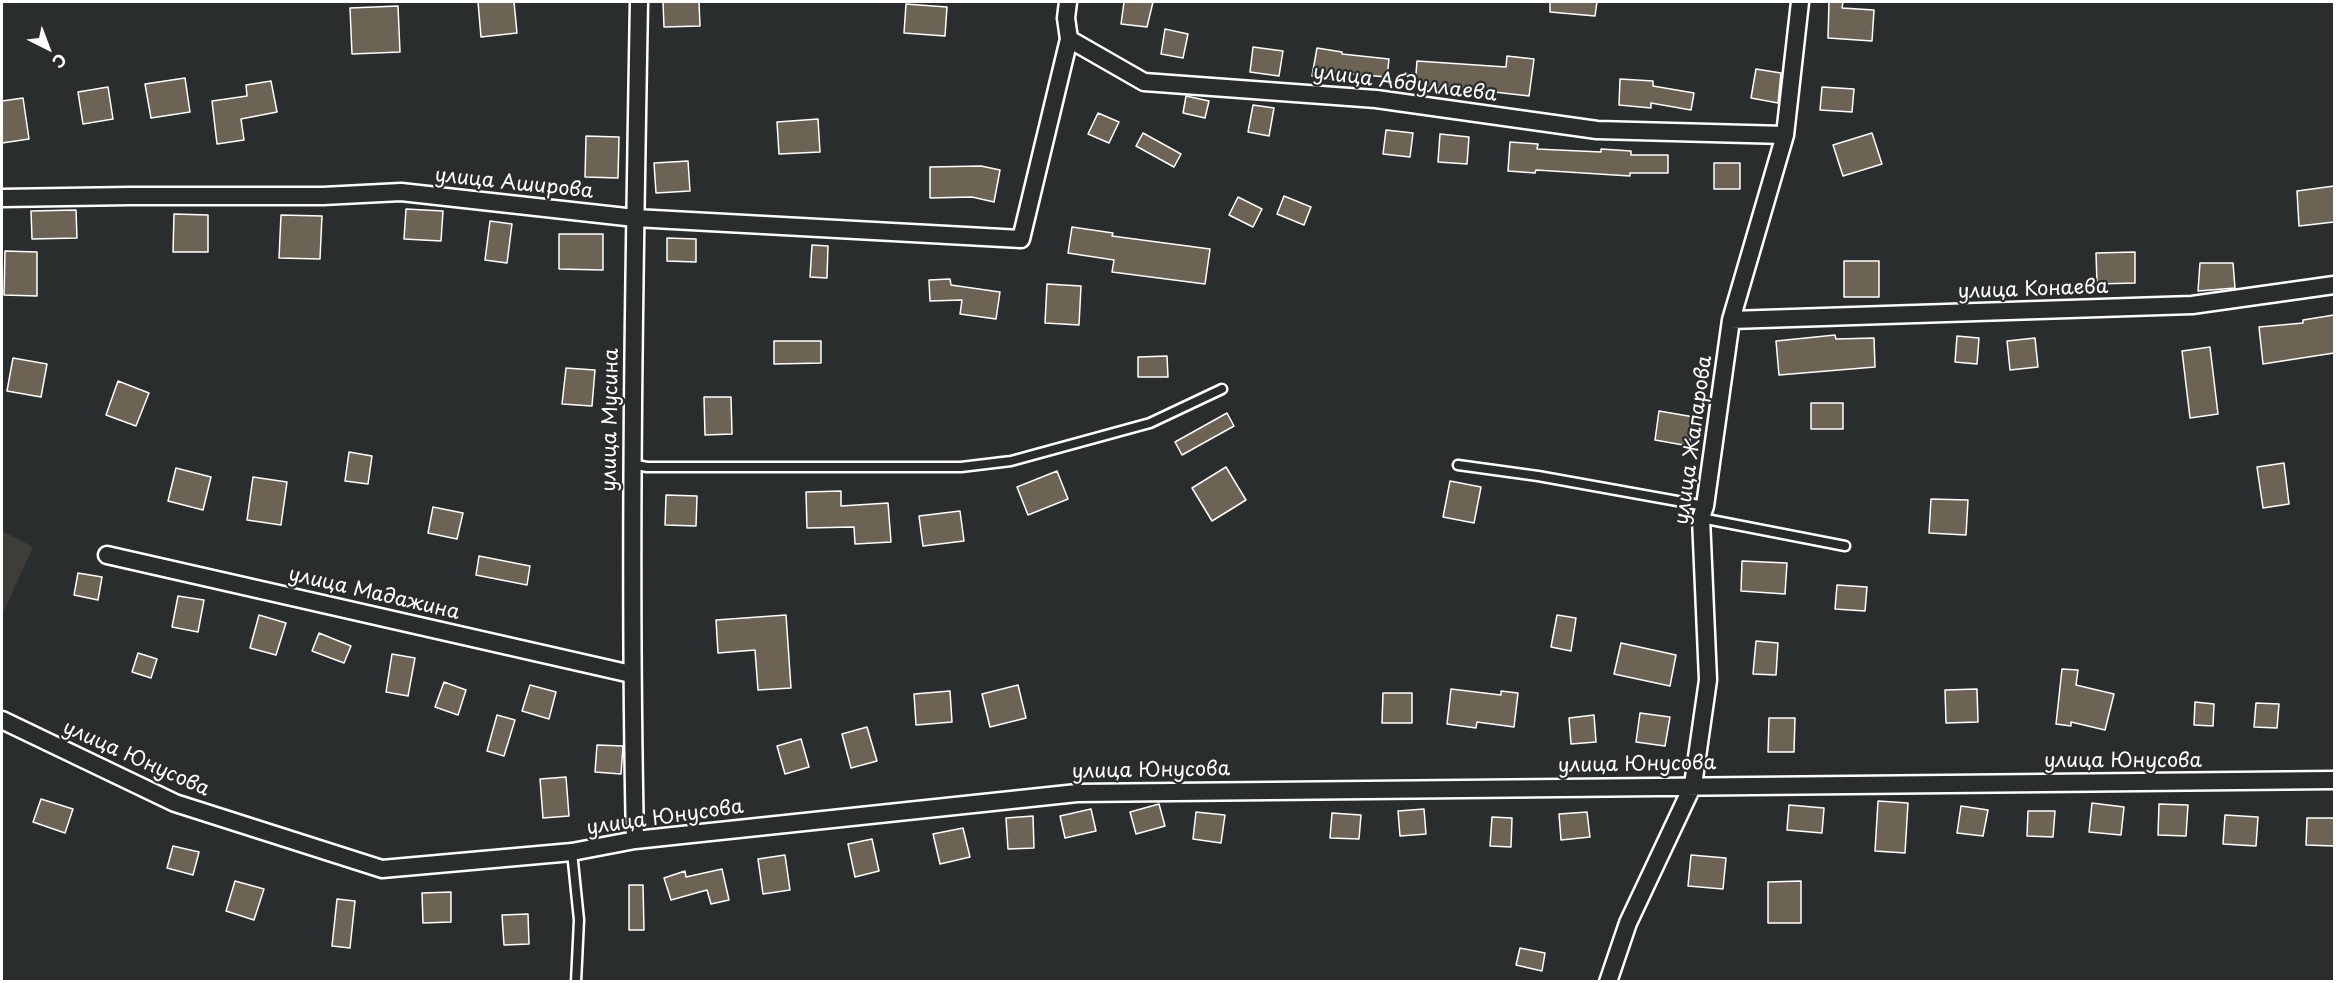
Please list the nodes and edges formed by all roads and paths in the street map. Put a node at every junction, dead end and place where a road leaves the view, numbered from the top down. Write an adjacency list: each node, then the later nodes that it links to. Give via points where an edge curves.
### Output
1 (639, 2): 7 (street, улица Мусина)
2 (1068, 2): 4 (street)
3 (1800, 2): 5 (street, улица Жапарова)
4 (1069, 39): 5 (street, улица Абдуллаева, via 1144,82 1376,99 1598,130); 7 (street, улица Аширова, via 1021,239)
5 (1785, 135): 9 (street, улица Жапарова)
6 (2, 198): 7 (street, улица Аширова, via 401,192)
7 (635, 218): 11 (street, улица Мусина)
8 (2334, 285): 9 (street, улица Конаева, via 2192,305)
9 (1731, 320): 13 (street, улица Жапарова)
10 (1222, 390): 11 (lane, via 1150,423 1011,461 981,465)
11 (631, 464): 16 (street, улица Мусина)
12 (1458, 465): 13 (lane, via 1538,476)
13 (1703, 512): 14 (lane); 19 (street, улица Жапарова, via 1708,680)
14 (1845, 546)
15 (107, 555): 16 (street, улица Мадажина)
16 (632, 674): 20 (street, улица Мусина)
17 (2, 720): 21 (street, улица Юнусова, via 175,803 382,868)
18 (2334, 780): 19 (street, улица Юнусова)
19 (1694, 785): 20 (street, улица Юнусова, via 1077,793); 23 (street, улица Жапарова, via 1628,924)
20 (635, 840): 21 (street, улица Юнусова)
21 (572, 852): 22 (lane, via 579,920)
22 (576, 981)
23 (1608, 981)

